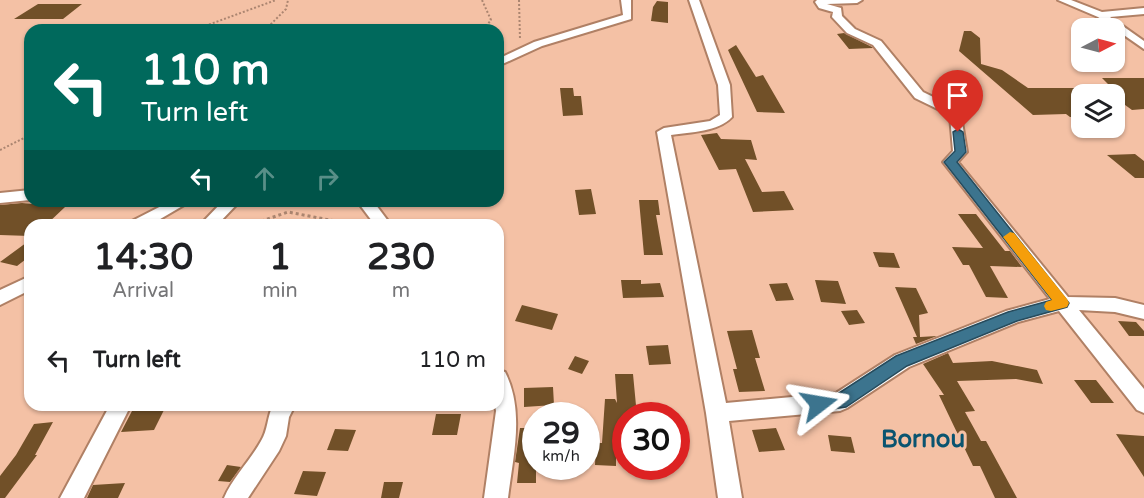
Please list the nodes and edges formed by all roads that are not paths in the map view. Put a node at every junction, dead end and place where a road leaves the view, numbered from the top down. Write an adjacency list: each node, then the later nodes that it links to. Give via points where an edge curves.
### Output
1 (626, 0): 8 (street, via 628,17 538,44)
2 (694, 0): 23 (street, via 724,85 726,117 712,124 664,132)
3 (856, 0): 17 (street, via 820,2 838,10 837,17 851,31 877,43 919,95 956,113 960,152 950,162)
4 (1064, 0): 6 (street)
5 (1144, 11): 6 (street)
6 (1101, 15): 7 (street)
7 (1144, 46)
8 (504, 61)
9 (24, 196): 10 (street)
10 (0, 198)
11 (172, 207): 13 (street)
12 (226, 207): 14 (street)
13 (149, 219)
14 (214, 219)
15 (24, 285): 16 (street)
16 (0, 298)
17 (1062, 303): 18 (street, via 1115,305); 20 (street); 23 (street, via 1013,316 902,361 840,402)
18 (1144, 312)
19 (504, 400): 26 (street, via 507,411)
20 (1144, 404)
21 (118, 411): 24 (street)
22 (280, 411): 25 (street, via 268,452)
23 (717, 413): 27 (street)
24 (72, 498)
25 (236, 498)
26 (496, 498)
27 (730, 498)

